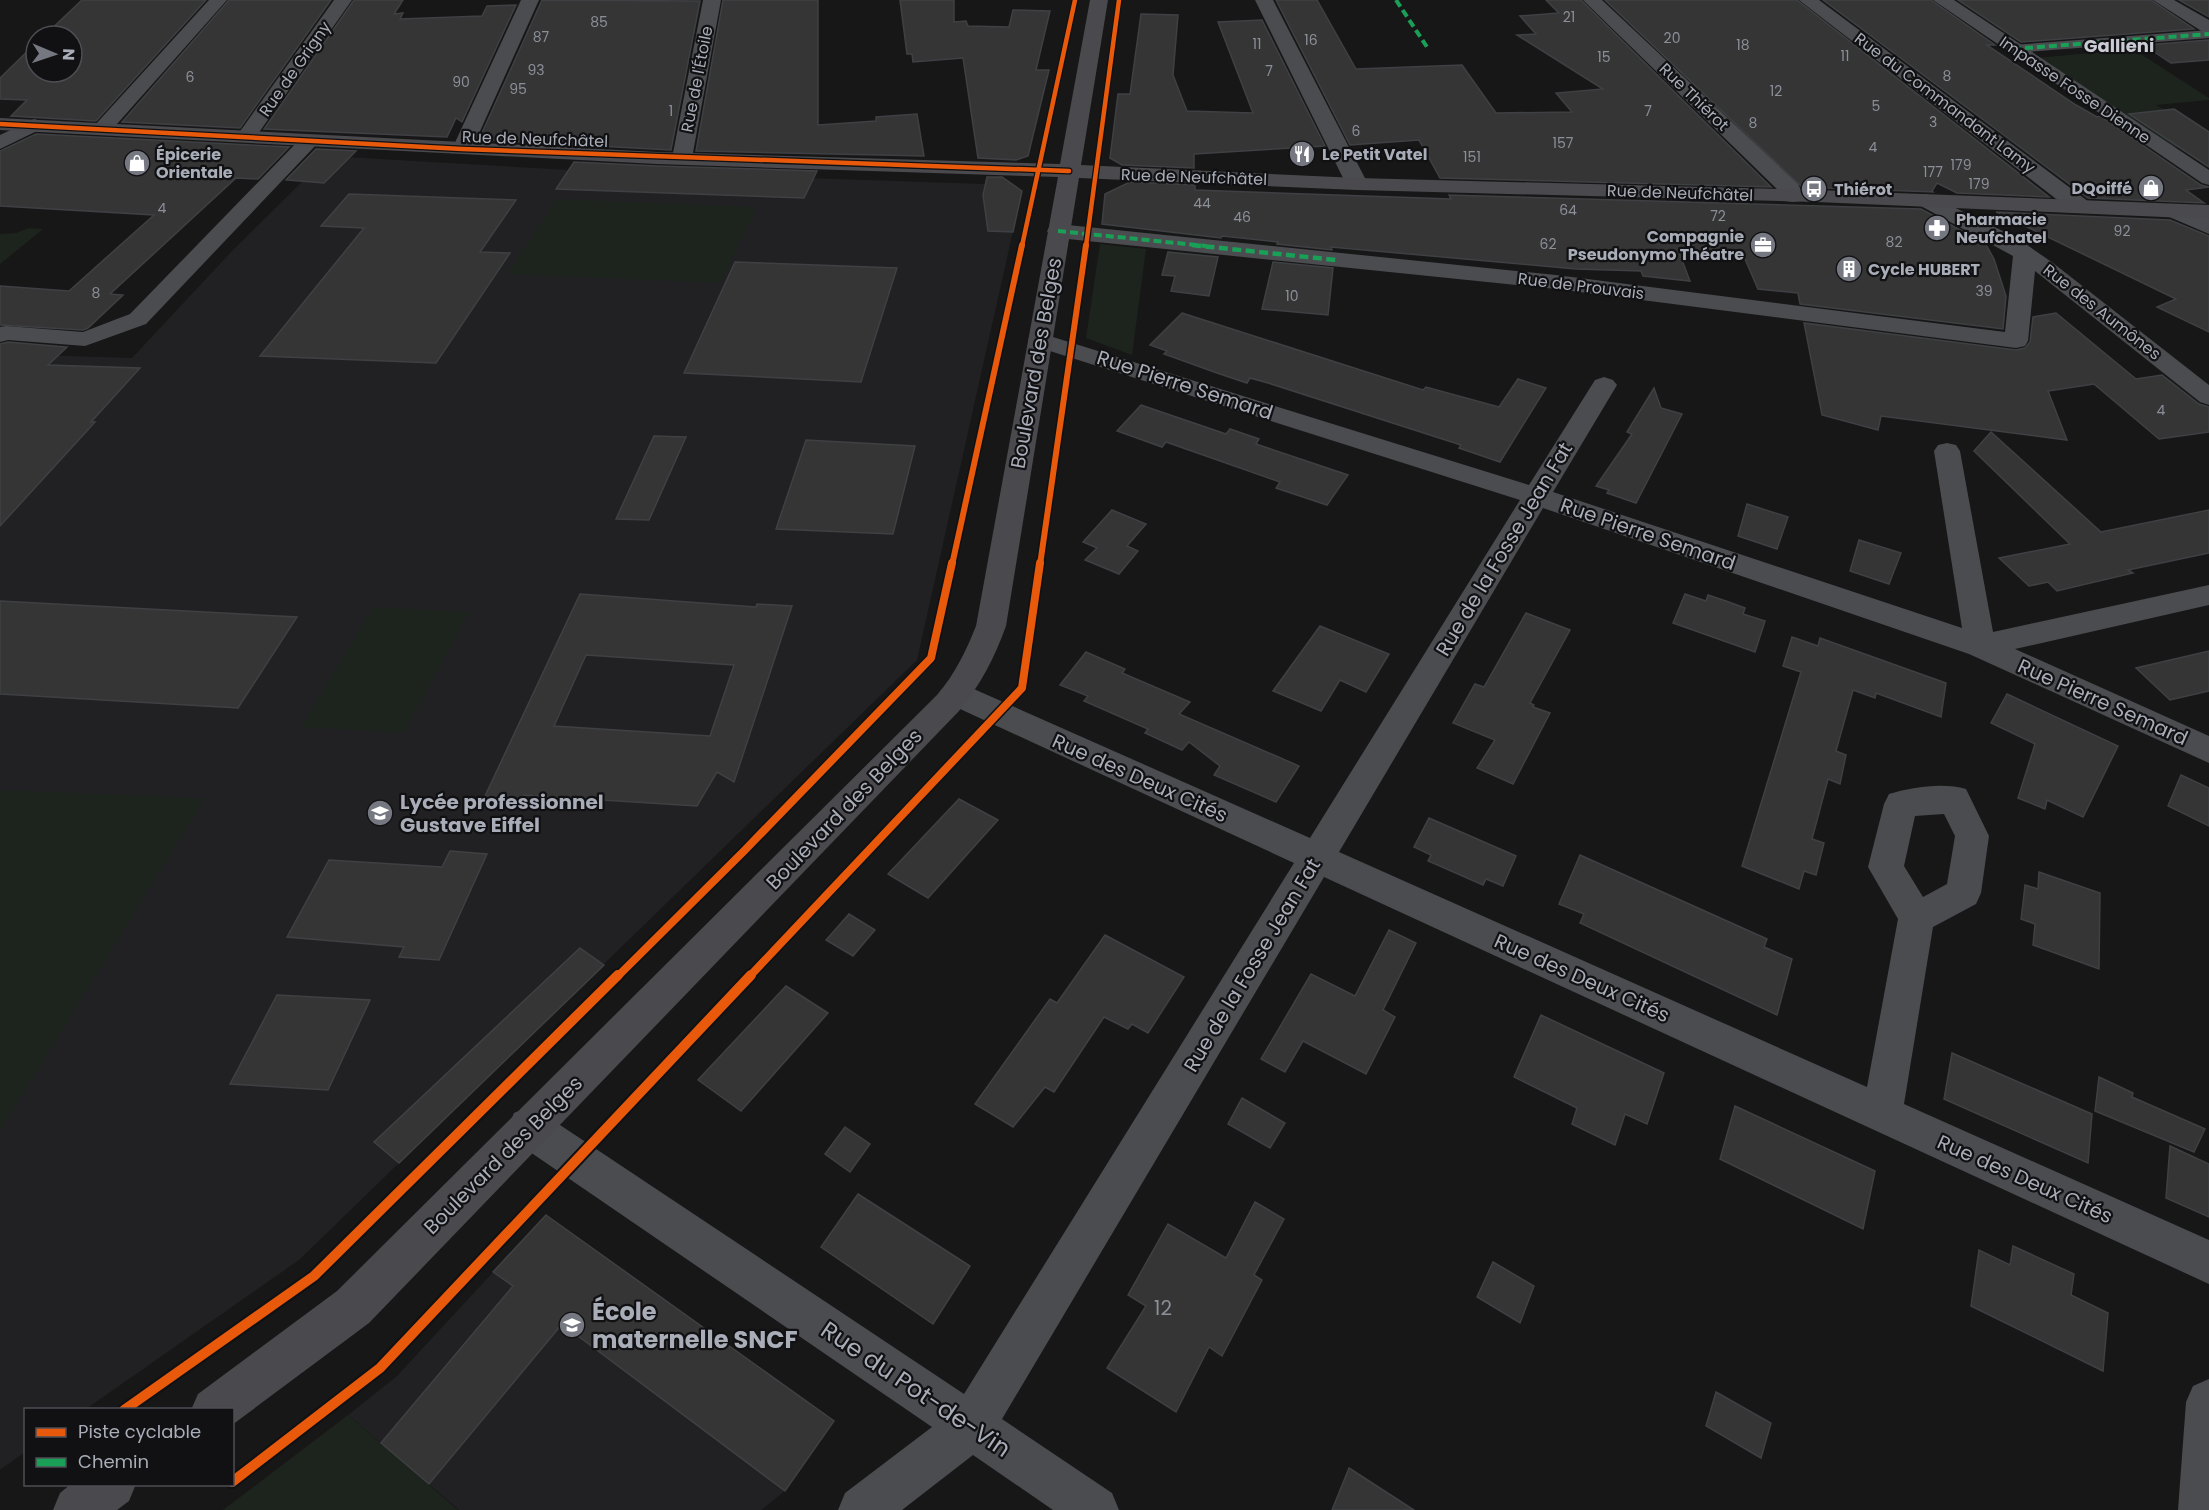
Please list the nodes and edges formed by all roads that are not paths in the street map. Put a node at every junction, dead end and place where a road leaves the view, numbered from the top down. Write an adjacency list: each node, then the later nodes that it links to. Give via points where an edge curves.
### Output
1 (218, 0): 16 (street)
2 (343, 0): 17 (street, Rue de Grigny)
3 (530, 0): 20 (street)
4 (712, 0): 21 (street, Rue de l'Étoile)
5 (1099, 0): 22 (main road, Boulevard des Belges)
6 (1264, 0): 24 (street)
7 (1592, 0): 25 (street, Rue Thiérot)
8 (1808, 0): 27 (street, Rue du Commandant Lamy)
9 (1942, 0): 13 (street, Impasse Fosse Dienne)
10 (2162, 0): 11 (street)
11 (2209, 28)
12 (2209, 34): 13 (street)
13 (2013, 49): 23 (street, Impasse Fosse Dienne)
14 (0, 124): 15 (main road, Rue de Neufchâtel)
15 (34, 125): 16 (main road, Rue de Neufchâtel); 19 (street)
16 (102, 129): 17 (main road, Rue de Neufchâtel)
17 (246, 137): 18 (main road, Rue de Neufchâtel)
18 (309, 141): 20 (main road, Rue de Neufchâtel); 33 (street, via 138,319 85,339)
19 (0, 143)
20 (462, 149): 21 (main road, Rue de Neufchâtel)
21 (682, 158): 22 (main road, Rue de Neufchâtel)
22 (1069, 171): 24 (main road, Rue de Neufchâtel); 31 (main road, Boulevard des Belges)
23 (2209, 179)
24 (1357, 184): 25 (main road, Rue de Neufchâtel)
25 (1793, 196): 26 (main road, Rue de Neufchâtel)
26 (1927, 200): 27 (main road, Rue de Neufchâtel); 32 (street, Rue des Aumônes)
27 (2081, 207): 28 (main road, Rue de Neufchâtel)
28 (2175, 211): 29 (main road, Rue de Neufchâtel); 30 (street)
29 (2209, 212)
30 (2209, 227)
31 (1058, 231): 32 (street, Rue de Prouvais, via 1556,282 2016,341); 34 (main road, Boulevard des Belges)
32 (2025, 254): 36 (street, Rue des Aumônes)
33 (0, 335)
34 (1040, 340): 38 (street, Rue Pierre Semard); 41 (main road, Boulevard des Belges, via 991,626 980,657)
35 (1604, 385): 38 (street, Rue de la Fosse Jean Fat)
36 (2209, 397)
37 (1947, 451): 40 (street)
38 (1536, 496): 40 (street, Rue Pierre Semard); 43 (street, Rue de la Fosse Jean Fat)
39 (2209, 595): 40 (street)
40 (1980, 646): 42 (street, Rue Pierre Semard)
41 (956, 694): 43 (street, Rue des Deux Cités); 46 (main road, Boulevard des Belges)
42 (2209, 750)
43 (1317, 858): 45 (street, Rue des Deux Cités); 50 (street, Rue de la Fosse Jean Fat)
44 (1916, 918): 45 (street)
45 (1882, 1114): 47 (street, Rue des Deux Cités)
46 (528, 1127): 49 (main road, Boulevard des Belges, via 353,1307); 50 (street, Rue du Pot-de-Vin)
47 (2209, 1262)
48 (2209, 1402): 55 (street)
49 (216, 1408)
50 (971, 1427): 53 (street, Rue de la Fosse Jean Fat); 54 (street, Rue du Pot-de-Vin)
51 (111, 1486): 52 (main road)
52 (77, 1510)
53 (862, 1510)
54 (1095, 1510)
55 (2202, 1510)

